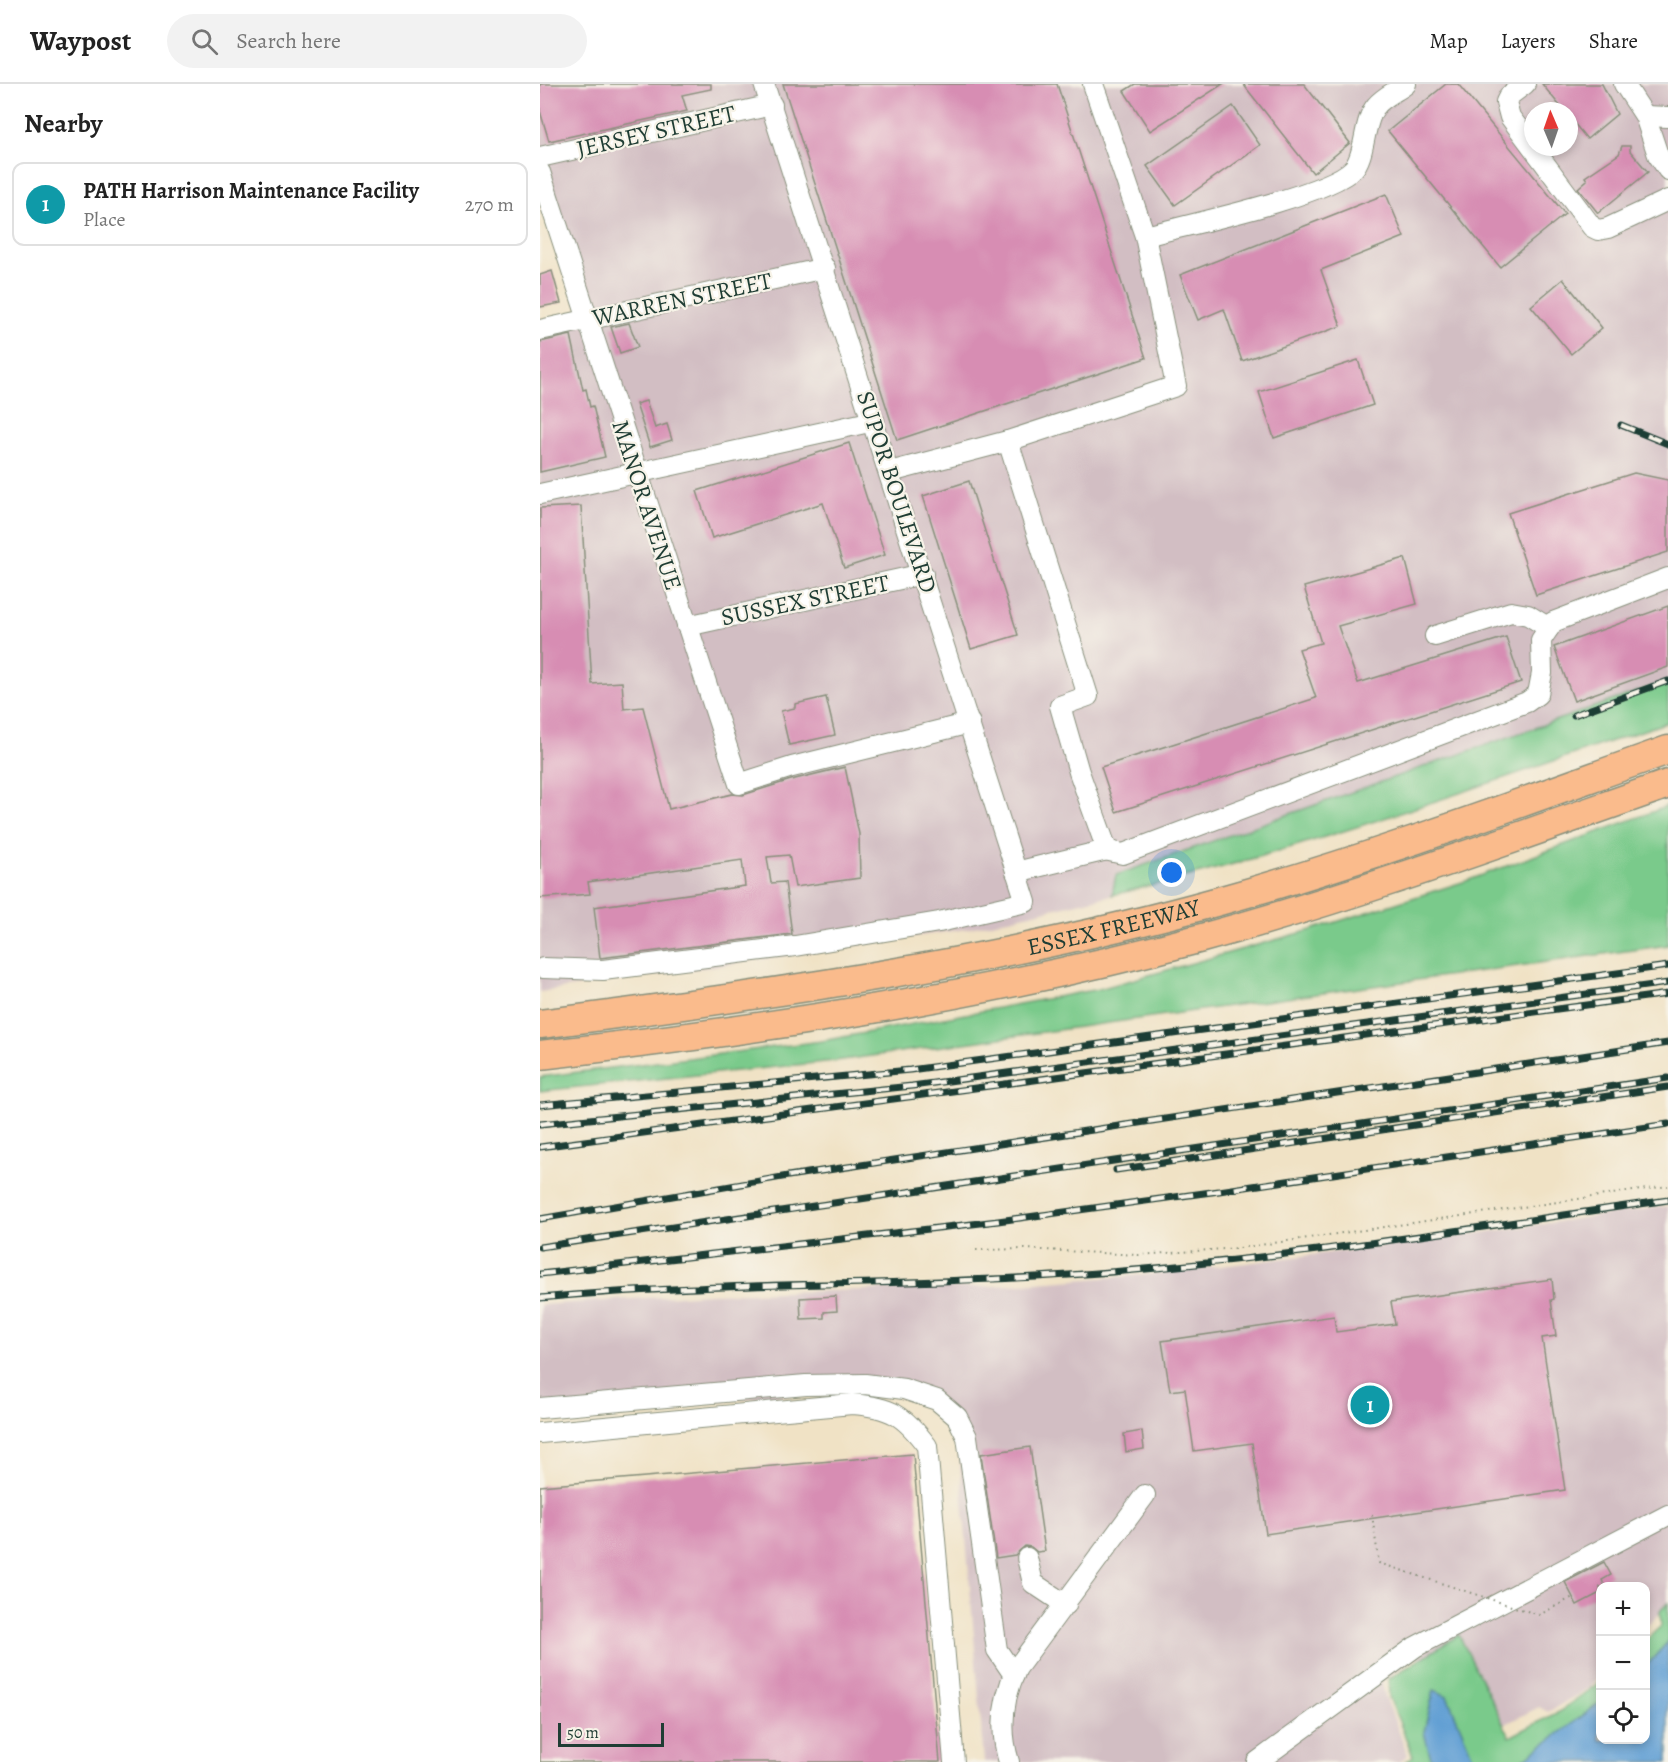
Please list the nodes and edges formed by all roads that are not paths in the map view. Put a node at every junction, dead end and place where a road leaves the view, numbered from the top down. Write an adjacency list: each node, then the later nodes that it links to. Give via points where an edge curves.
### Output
1 (765, 84): 6 (street, SUPOR BOULEVARD)
2 (1093, 84): 13 (street)
3 (1406, 84): 13 (street, via 1376,106 1360,147 1359,163 1345,178 1278,201)
4 (1624, 84): 7 (street)
5 (1510, 88): 12 (street, via 1506,102 1510,117 1592,227 1608,228)
6 (772, 105): 9 (street, JERSEY STREET); 14 (street, SUPOR BOULEVARD)
7 (1645, 116): 8 (street); 10 (street, via 1658,155)
8 (1668, 117)
9 (540, 157)
10 (1668, 170)
11 (540, 172): 15 (street, MANOR AVENUE)
12 (1668, 200)
13 (1145, 236): 18 (street, via 1176,386)
14 (825, 268): 15 (street, WARREN STREET); 17 (street, SUPOR BOULEVARD)
15 (587, 320): 16 (street, WARREN STREET); 20 (street, MANOR AVENUE)
16 (540, 330)
17 (874, 421): 19 (street, SUPOR BOULEVARD); 20 (street)
18 (1008, 441): 19 (street); 30 (street, via 1088,696 1060,706)
19 (890, 472): 22 (street, SUPOR BOULEVARD)
20 (637, 473): 21 (street); 24 (street, MANOR AVENUE)
21 (540, 494)
22 (923, 574): 24 (street, SUSSEX STREET); 27 (street, SUPOR BOULEVARD)
23 (1668, 578): 25 (street, via 1553,622)
24 (687, 626): 27 (street, MANOR AVENUE, via 739,784)
25 (1549, 628): 26 (street, via 1528,615 1511,612); 30 (street, via 1540,640 1542,673 1538,694 1527,702 1123,854)
26 (1435, 636)
27 (970, 723): 31 (street, SUPOR BOULEVARD)
28 (1668, 750): 33 (highway, ESSEX FREEWAY, via 1316,872 1120,926 872,977)
29 (1668, 784): 34 (highway, ESSEX FREEWAY, via 1336,899 1093,965 864,1010)
30 (1106, 850): 31 (street)
31 (1016, 872): 32 (street, SUPOR BOULEVARD, via 1026,902 939,922 795,946 603,970)
32 (543, 968)
33 (540, 1024)
34 (540, 1055)
35 (540, 1408): 41 (street, via 831,1384 883,1386 937,1400 957,1417 966,1437 997,1651)
36 (540, 1433): 42 (street, via 852,1404 895,1412 927,1446)
37 (1145, 1495): 40 (street)
38 (1668, 1515): 44 (street, via 1415,1647)
39 (1027, 1558): 40 (street, via 1034,1585)
40 (1065, 1605): 41 (street)
41 (1014, 1675): 43 (street, via 1003,1712)
42 (954, 1762)
43 (1009, 1762)
44 (1257, 1762)

